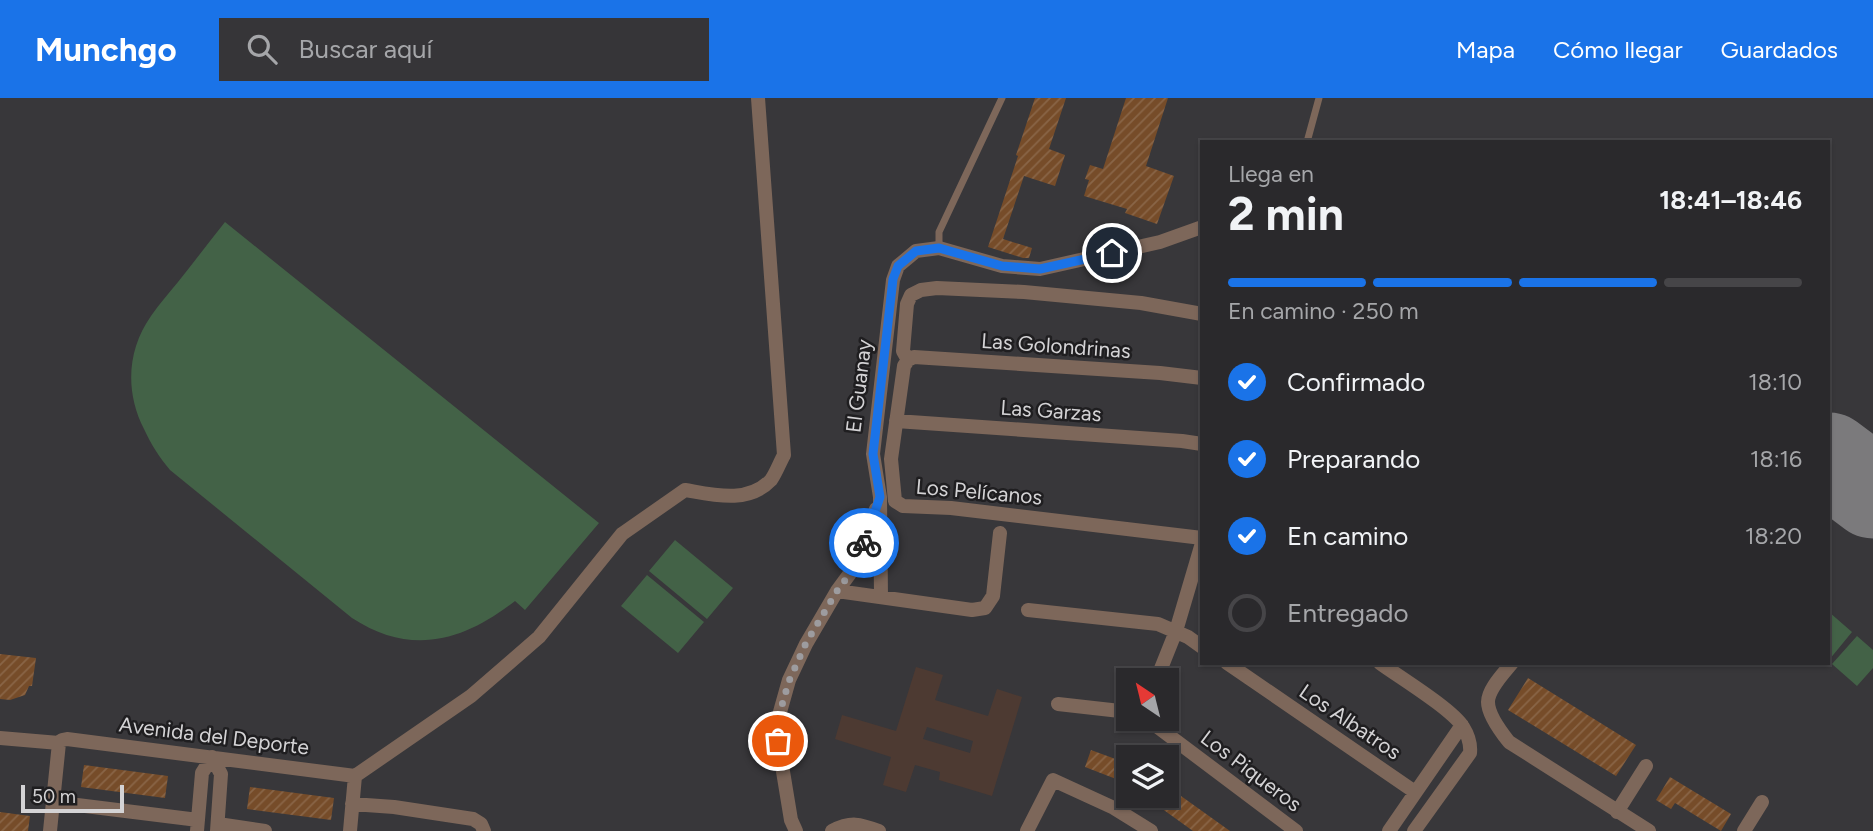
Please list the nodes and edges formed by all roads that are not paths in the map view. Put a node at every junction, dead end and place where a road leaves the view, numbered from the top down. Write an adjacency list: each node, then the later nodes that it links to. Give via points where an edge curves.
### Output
1 (758, 98): 33 (street, via 784,455 771,479 751,493 738,495 685,489 622,534 539,637 471,696)
2 (1002, 98): 6 (lane, via 939,232)
3 (1319, 98): 4 (lane)
4 (1308, 140)
5 (1200, 228): 6 (street, via 1160,242 1040,269 1002,266)
6 (939, 248): 12 (street, El Guanay, via 916,251 898,266 893,279 873,454)
7 (1200, 314): 8 (street, Los Pelícanos, via 1037,293 921,290 911,295 907,304 903,351)
8 (908, 360): 9 (street, Las Golondrinas); 10 (street, Los Pelícanos)
9 (1200, 378)
10 (896, 421): 11 (street, Las Garzas); 14 (street, Los Pelícanos, via 891,458 895,501 903,506 951,508)
11 (1200, 444)
12 (880, 497): 16 (street, via 851,572); 17 (street, El Guanay)
13 (1000, 533): 17 (street, via 993,596 985,608)
14 (1200, 541)
15 (1200, 548): 19 (street)
16 (837, 591): 17 (street); 46 (street, via 806,643 780,712 778,741)
17 (881, 596)
18 (1028, 610): 19 (street, via 1158,624)
19 (1176, 631): 20 (street); 24 (street)
20 (1200, 646)
21 (1230, 665): 34 (street, Los Albatros)
22 (1383, 665): 27 (street)
23 (1511, 665): 38 (street, via 1488,701 1494,722 1508,742)
24 (1161, 668)
25 (1058, 704): 26 (street)
26 (1116, 711)
27 (1462, 725): 34 (street); 53 (street, via 1471,743 1469,753)
28 (1164, 732): 51 (street, Los Piqueros)
29 (0, 738): 30 (street, Avenida del Deporte)
30 (63, 741): 31 (street, Avenida del Deporte); 35 (street)
31 (212, 757): 33 (street, Avenida del Deporte); 39 (street, via 202,773); 41 (street, via 221,774)
32 (1646, 766): 38 (street)
33 (355, 776): 37 (street)
34 (1415, 792): 52 (street)
35 (53, 802): 39 (street); 42 (street)
36 (1762, 802): 55 (street)
37 (352, 804): 44 (street); 45 (street, via 473,819)
38 (1617, 812): 40 (street)
39 (197, 826)
40 (1629, 826): 54 (street)
41 (218, 828): 43 (street)
42 (50, 831)
43 (265, 831)
44 (349, 831)
45 (484, 831)
46 (796, 831)
47 (832, 831): 48 (street, via 846,824)
48 (879, 831)
49 (1027, 831): 50 (street, via 1053,780)
50 (1151, 831)
51 (1296, 831)
52 (1389, 831)
53 (1414, 831)
54 (1649, 831)
55 (1744, 831)

